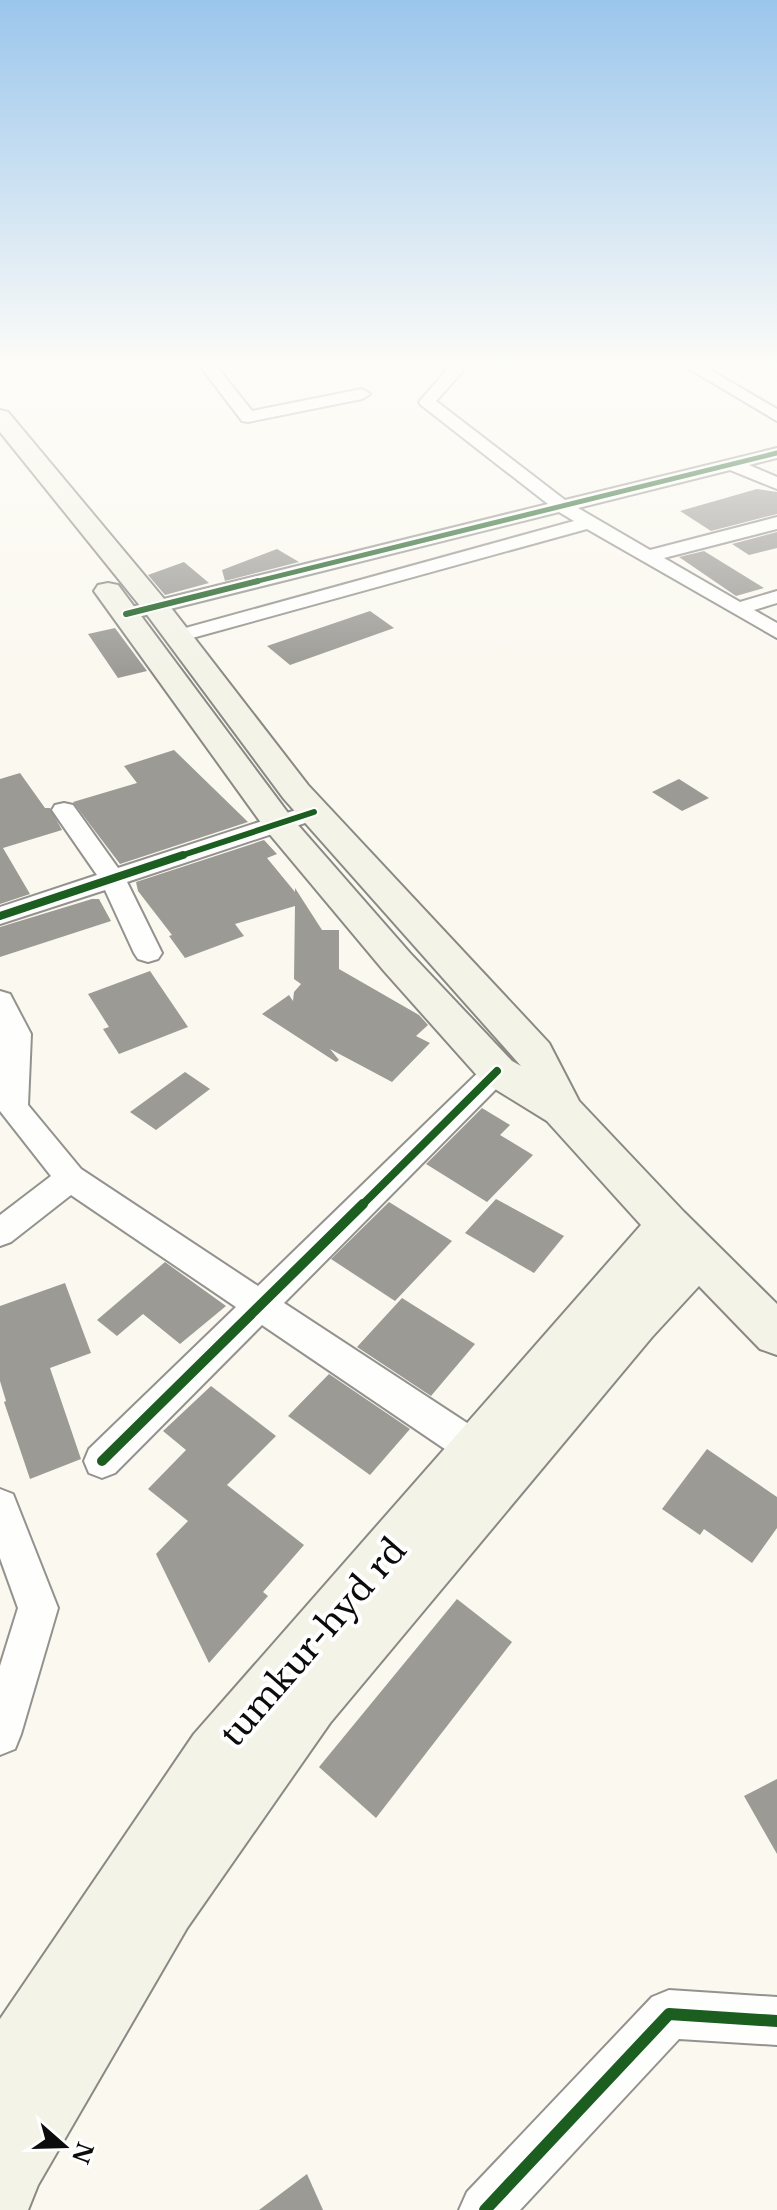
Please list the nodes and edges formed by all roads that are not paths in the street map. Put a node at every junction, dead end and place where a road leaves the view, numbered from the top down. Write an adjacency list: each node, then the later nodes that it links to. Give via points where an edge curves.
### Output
1 (32, 470): 12 (main road)
2 (515, 470): 6 (street)
3 (706, 470): 6 (street)
4 (746, 470): 5 (street)
5 (777, 484)
6 (560, 505): 7 (street); 12 (street)
7 (590, 522): 9 (street); 14 (street)
8 (777, 523): 9 (street)
9 (648, 556): 11 (street)
10 (777, 597): 11 (street)
11 (737, 609): 13 (street)
12 (140, 610): 14 (main road); 17 (main road)
13 (777, 632)
14 (178, 636): 16 (main road)
15 (64, 810): 18 (street)
16 (314, 812): 17 (street); 24 (main road, via 535,1053)
17 (279, 824): 18 (street); 23 (main road)
18 (113, 879): 19 (street); 20 (street)
19 (0, 916)
20 (148, 953)
21 (0, 1001): 22 (street)
22 (9, 1037): 25 (street, via 13,1107)
23 (497, 1071): 24 (main road); 28 (street)
24 (562, 1110): 27 (main road)
25 (70, 1178): 26 (street); 28 (street)
26 (0, 1233)
27 (683, 1241): 29 (main road); 30 (main road, tumkur-hyd rd); 36 (main road, via 635,1323 309,1702 164,1905 10,2165)
28 (262, 1305): 30 (street); 31 (street)
29 (777, 1335)
30 (477, 1450): 35 (main road, tumkur-hyd rd, via 215,1755)
31 (102, 1461)
32 (0, 1506): 33 (street, via 38,1608)
33 (0, 1734)
34 (777, 2021): 37 (street, via 669,2014)
35 (5, 2061)
36 (0, 2191)
37 (485, 2210)

